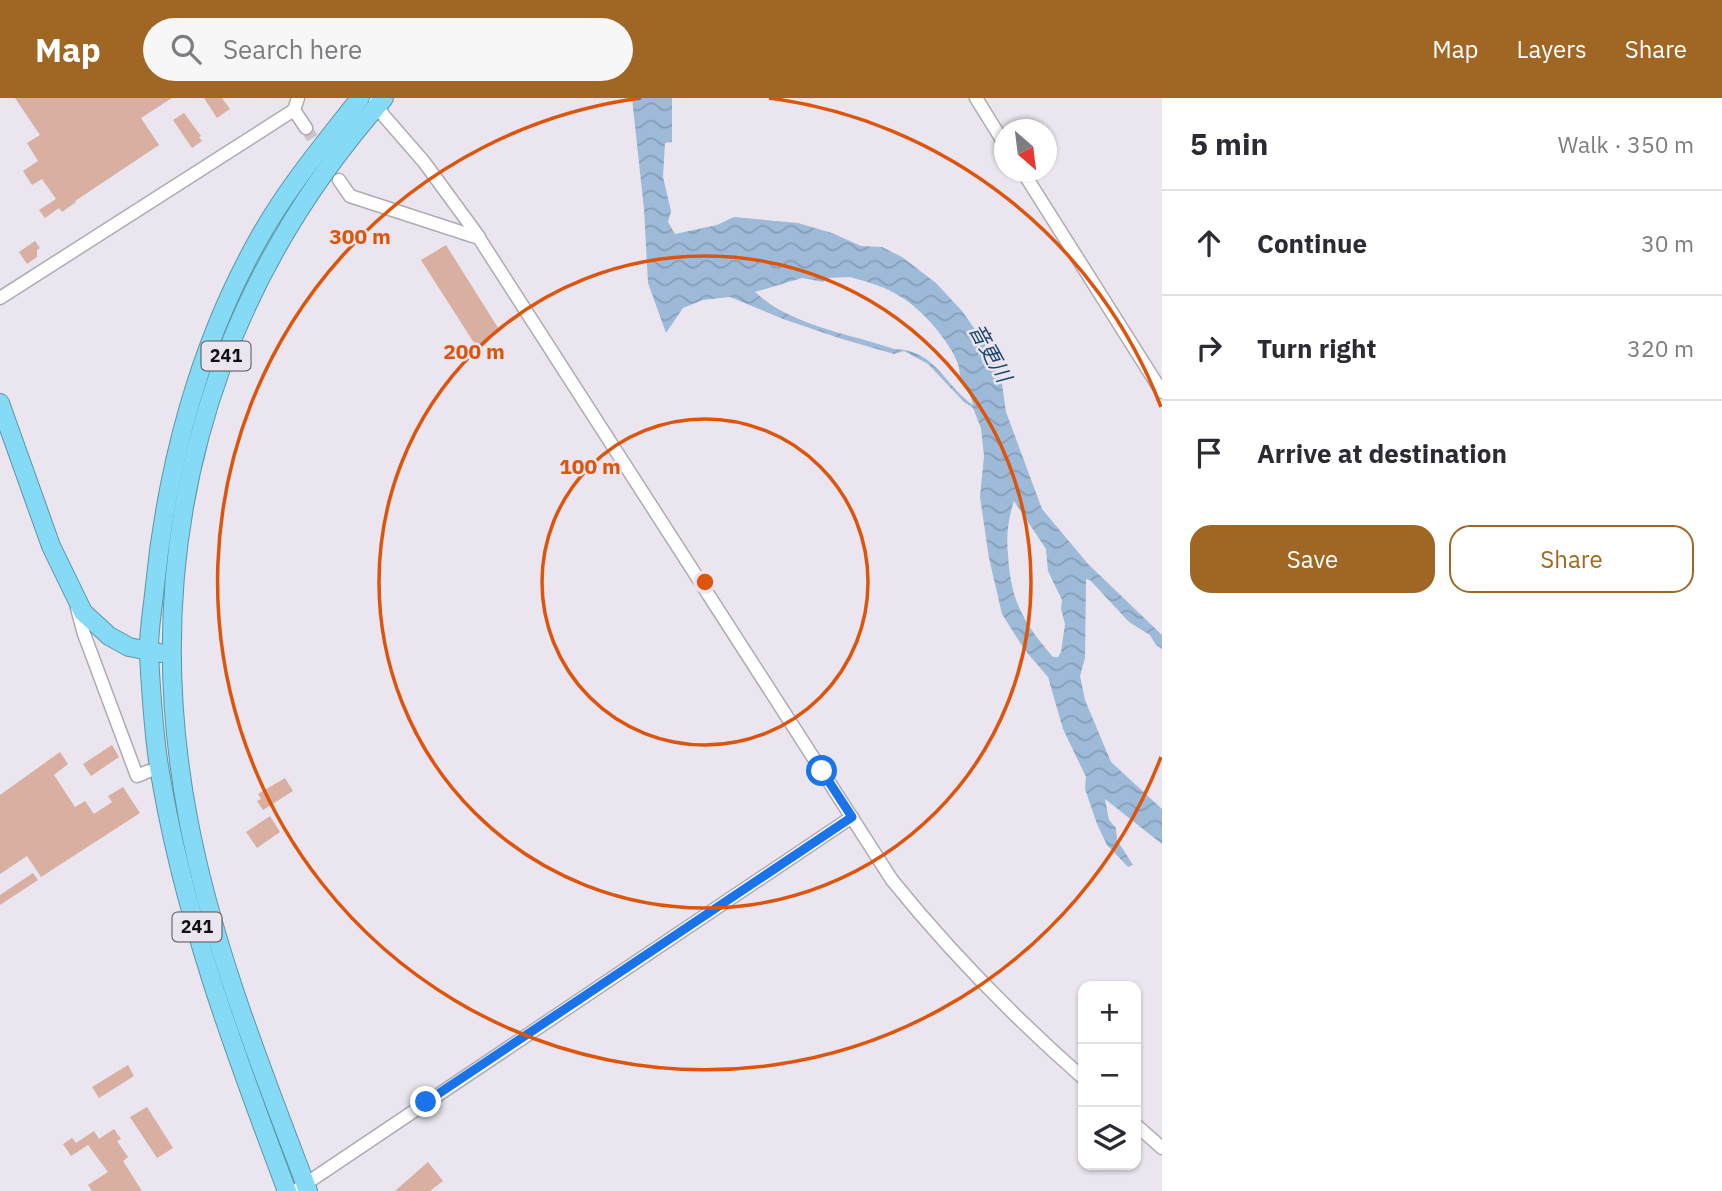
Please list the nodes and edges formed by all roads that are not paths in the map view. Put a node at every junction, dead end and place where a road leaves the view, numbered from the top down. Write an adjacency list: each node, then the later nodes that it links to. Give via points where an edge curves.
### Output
1 (360, 98): 14 (highway, 241, via 281,200 222,312 173,467 159,548)
2 (976, 98): 5 (street)
3 (378, 100): 9 (street); 15 (highway, 241, via 299,209 263,268 235,330 189,474 179,530)
4 (296, 104): 6 (street); 10 (street)
5 (994, 127)
6 (306, 128)
7 (339, 180): 9 (street, via 349,197)
8 (1029, 182): 11 (street)
9 (479, 238): 17 (street)
10 (0, 298)
11 (1162, 392)
12 (0, 403): 13 (highway)
13 (75, 600): 14 (highway, via 108,636); 16 (street, via 137,776)
14 (149, 653): 15 (highway); 22 (highway, 241, via 158,758 190,902 225,1023)
15 (171, 654): 21 (highway, 241, via 188,817 208,903)
16 (149, 771)
17 (852, 817): 18 (street, via 892,880 927,923 969,970); 21 (street)
18 (1078, 1073)
19 (1141, 1129): 20 (street)
20 (1162, 1148)
21 (303, 1188)
22 (287, 1191)

